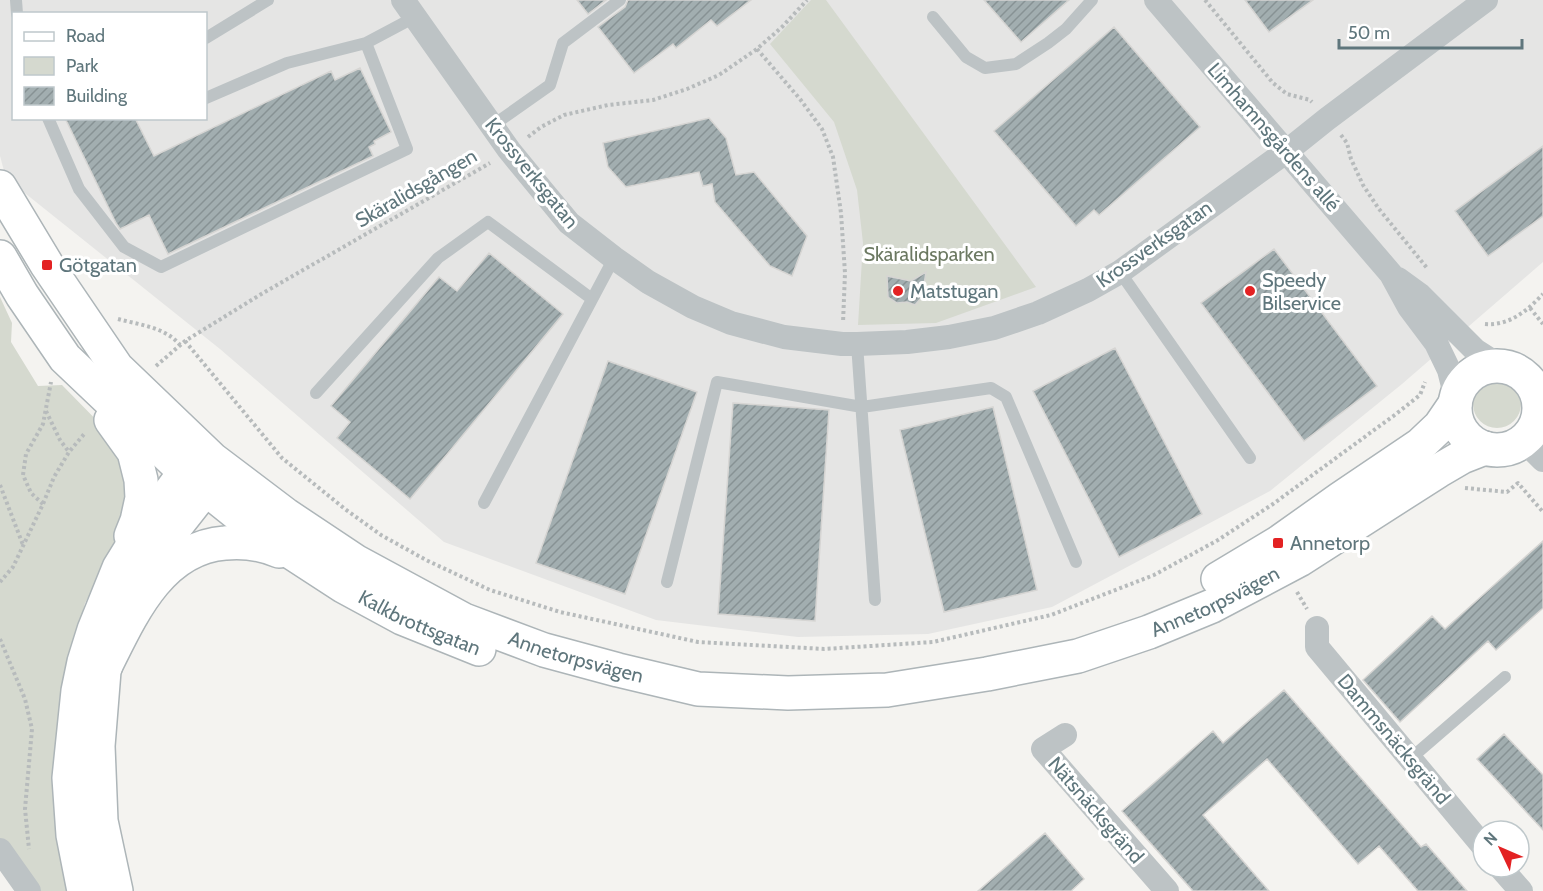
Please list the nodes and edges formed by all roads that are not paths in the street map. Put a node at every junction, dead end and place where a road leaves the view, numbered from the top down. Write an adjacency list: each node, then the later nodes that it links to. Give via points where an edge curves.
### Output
1 (268, 0): 8 (lane)
2 (620, 0): 12 (lane, via 563,43 550,85)
3 (1092, 0): 7 (lane, via 1066,29 1016,64 985,68 966,57)
4 (1156, 0): 13 (street, Limhamnsgårdens allé)
5 (1479, 2): 13 (street, Krossverksgatan)
6 (409, 8): 9 (lane); 12 (street, Krossverksgatan)
7 (933, 17)
8 (207, 37)
9 (366, 43): 10 (lane, via 286,63); 11 (lane, via 406,149 161,267 124,247 79,189)
10 (207, 98)
11 (49, 120)
12 (492, 126): 16 (street, Krossverksgatan, via 569,223)
13 (1287, 152): 17 (street, Krossverksgatan); 18 (street, Limhamnsgårdens allé)
14 (0, 187): 29 (main road, Kalkbrottsgatan, via 117,368)
15 (0, 257): 22 (main road, Kalkbrottsgatan)
16 (614, 258): 19 (lane); 20 (street, Krossverksgatan, via 693,307 731,323 784,337)
17 (1120, 272): 20 (street, Krossverksgatan, via 1038,313 994,328 907,342); 28 (lane)
18 (1391, 274): 21 (street, Limhamnsgårdens allé, via 1420,295 1475,350); 24 (street, Limhamnsgårdens allé, via 1436,343 1449,370)
19 (592, 299): 23 (lane, via 488,222 438,258); 30 (lane)
20 (850, 344): 25 (lane)
21 (1520, 366): 24 (main road, Annetorpsvägen, via 1484,368 1470,376); 26 (main road, Annetorpsvägen, via 1538,403)
22 (58, 370): 29 (main road, Kalkbrottsgatan); 33 (main road, via 99,405 134,452 142,498)
23 (316, 393)
24 (1456, 401): 27 (main road, via 1460,428 1470,440); 38 (main road, Annetorpsvägen, via 1440,426 1420,445 1250,561 1183,599 1087,640)
25 (862, 407): 32 (lane, via 991,388 1006,397); 34 (lane, via 717,382); 35 (lane)
26 (1537, 429): 27 (main road, Annetorpsvägen, via 1516,444 1501,449)
27 (1485, 448): 38 (main road, Annetorpsvägen, via 1438,471 1299,560 1212,606 1149,633 1077,656)
28 (1250, 458)
29 (201, 473): 31 (main road, Kalkbrottsgatan, via 260,532); 33 (main road, via 143,529); 37 (main road, via 138,575 125,602); 40 (main road, Annetorpsvägen, via 286,515 356,561 464,621 544,650)
30 (484, 503)
31 (304, 560): 37 (main road, via 243,541 191,551 147,590); 40 (main road, Kalkbrottsgatan, via 402,618 491,654 585,681)
32 (1076, 562)
33 (119, 568): 47 (main road, via 84,662 71,752 70,807)
34 (667, 582)
35 (875, 600)
36 (1317, 628): 42 (street, Dammsnäcksgränd, via 1317,647)
37 (106, 665): 48 (main road, via 98,746 100,800)
38 (987, 674): 40 (main road, Annetorpsvägen, via 887,690 788,693)
39 (1505, 677): 42 (lane)
40 (698, 689)
41 (1065, 735): 49 (street, Nätsnäcksgränd, via 1043,749)
42 (1410, 759): 43 (street, Dammsnäcksgränd)
43 (1471, 832)
44 (0, 850): 46 (street)
45 (1510, 879): 50 (street)
46 (29, 891)
47 (84, 891)
48 (116, 891)
49 (1167, 891)
50 (1521, 891)

